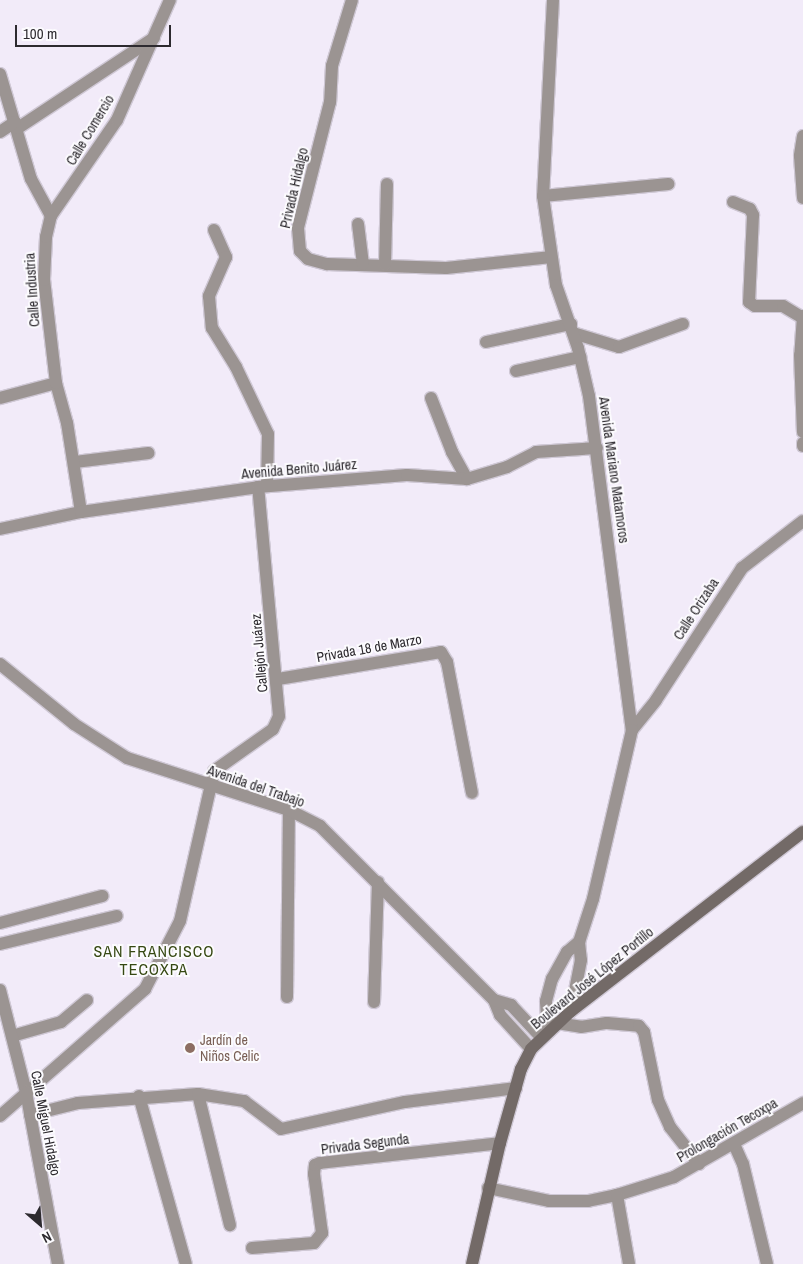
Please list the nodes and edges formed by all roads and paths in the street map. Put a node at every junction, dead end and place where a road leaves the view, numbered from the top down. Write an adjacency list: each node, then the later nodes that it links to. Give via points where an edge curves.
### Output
1 (170, 0): 4 (street, Calle Comercio)
2 (352, 0): 19 (street, Privada Hidalgo, via 332,66 330,102 298,240 300,251 308,259 327,264)
3 (553, 0): 12 (street, Avenida Mariano Matamoros)
4 (154, 38): 7 (street); 15 (street, Calle Comercio, via 117,120)
5 (0, 74): 6 (street)
6 (3, 92): 7 (street)
7 (16, 125): 8 (street); 15 (street, via 31,179)
8 (0, 132)
9 (803, 136): 13 (street, via 800,156)
10 (387, 184): 20 (street)
11 (668, 184): 12 (street)
12 (543, 196): 18 (street, Avenida Mariano Matamoros)
13 (803, 198)
14 (733, 202): 21 (street, via 750,209 753,215 749,302 755,306 783,306)
15 (52, 216): 27 (street, Calle Industria, via 43,254)
16 (358, 224): 19 (street)
17 (214, 230): 35 (street, Callejón Juárez, via 226,257 209,296 212,328 236,367 268,434)
18 (550, 257): 20 (street, Privada Hidalgo, via 478,267); 23 (street, Avenida Mariano Matamoros)
19 (363, 264): 20 (street, Privada Hidalgo)
20 (385, 265)
21 (803, 317): 30 (street, via 800,355)
22 (683, 324): 23 (street, via 619,347)
23 (572, 329): 24 (street); 25 (street, Avenida Mariano Matamoros)
24 (486, 342)
25 (580, 357): 26 (street); 31 (street, Avenida Mariano Matamoros)
26 (516, 371)
27 (56, 383): 28 (street); 33 (street, Calle Industria)
28 (0, 398)
29 (431, 398): 34 (street, via 452,452)
30 (803, 432)
31 (597, 448): 34 (street, Avenida Benito Juárez, via 536,452 507,467); 41 (street, Avenida Mariano Matamoros)
32 (148, 453): 33 (street)
33 (74, 462): 36 (street, Calle Industria)
34 (467, 479): 35 (street, Avenida Benito Juárez, via 407,475)
35 (262, 486): 36 (street, Avenida Benito Juárez); 40 (street, Callejón Juárez)
36 (81, 512): 38 (street, Avenida Benito Juárez)
37 (803, 521): 41 (street, Calle Orizaba, via 742,568 656,700)
38 (0, 529)
39 (0, 664): 42 (street, Avenida del Trabajo, via 74,724 127,758)
40 (278, 679): 42 (street, Callejón Juárez, via 279,716 273,729 218,766); 43 (street, Privada 18 de Marzo, via 441,652 448,662)
41 (632, 730): 50 (street, Avenida Mariano Matamoros, via 593,899)
42 (210, 784): 44 (street, Avenida del Trabajo); 62 (street, Callejón Juárez, via 180,921 145,988)
43 (472, 793)
44 (289, 810): 46 (street, Avenida del Trabajo, via 320,826); 53 (street)
45 (803, 832): 57 (main road, Boulevard José López Portillo)
46 (378, 882): 55 (street, Avenida del Trabajo); 56 (street)
47 (102, 896): 49 (street)
48 (117, 916): 51 (street)
49 (0, 923)
50 (579, 942): 57 (street, Avenida Mariano Matamoros, via 581,960); 58 (street, Avenida Mariano Matamoros, via 567,952 552,979 546,1001)
51 (0, 944)
52 (0, 990): 59 (street, Calle Miguel Hidalgo)
53 (288, 997)
54 (87, 1000): 59 (street, via 61,1022)
55 (494, 1000): 58 (street, Avenida del Trabajo, via 511,1005); 60 (street, Avenida del Trabajo, via 500,1015)
56 (374, 1002)
57 (571, 1011): 58 (main road, Boulevard José López Portillo)
58 (549, 1030): 60 (main road, Boulevard José López Portillo); 70 (street, via 607,1023 639,1026 644,1032 658,1100 670,1127)
59 (12, 1036): 62 (street, Calle Miguel Hidalgo)
60 (531, 1049): 61 (main road, Boulevard José López Portillo)
61 (516, 1088): 63 (street, via 405,1102 281,1129 244,1101); 68 (main road, Boulevard José López Portillo)
62 (26, 1092): 66 (street, Calle Miguel Hidalgo); 67 (street, Callejón Juárez)
63 (198, 1094): 64 (street); 73 (street)
64 (139, 1096): 66 (street, via 78,1102); 76 (street)
65 (803, 1103): 69 (street, Prolongación Tecoxpa)
66 (30, 1114): 75 (street, Calle Miguel Hidalgo)
67 (0, 1116)
68 (500, 1143): 71 (main road, Boulevard José López Portillo); 74 (street, Privada Segunda, via 320,1163 316,1165 314,1174 322,1233 314,1243)
69 (734, 1144): 70 (street, Prolongación Tecoxpa); 79 (street, via 743,1164)
70 (699, 1164): 72 (street, Prolongación Tecoxpa, via 674,1177)
71 (488, 1188): 72 (street, Prolongación Tecoxpa, via 549,1201 588,1201); 77 (main road, Boulevard José López Portillo)
72 (617, 1194): 78 (street)
73 (230, 1225)
74 (252, 1248)
75 (58, 1264)
76 (186, 1264)
77 (472, 1264)
78 (629, 1264)
79 (767, 1264)

